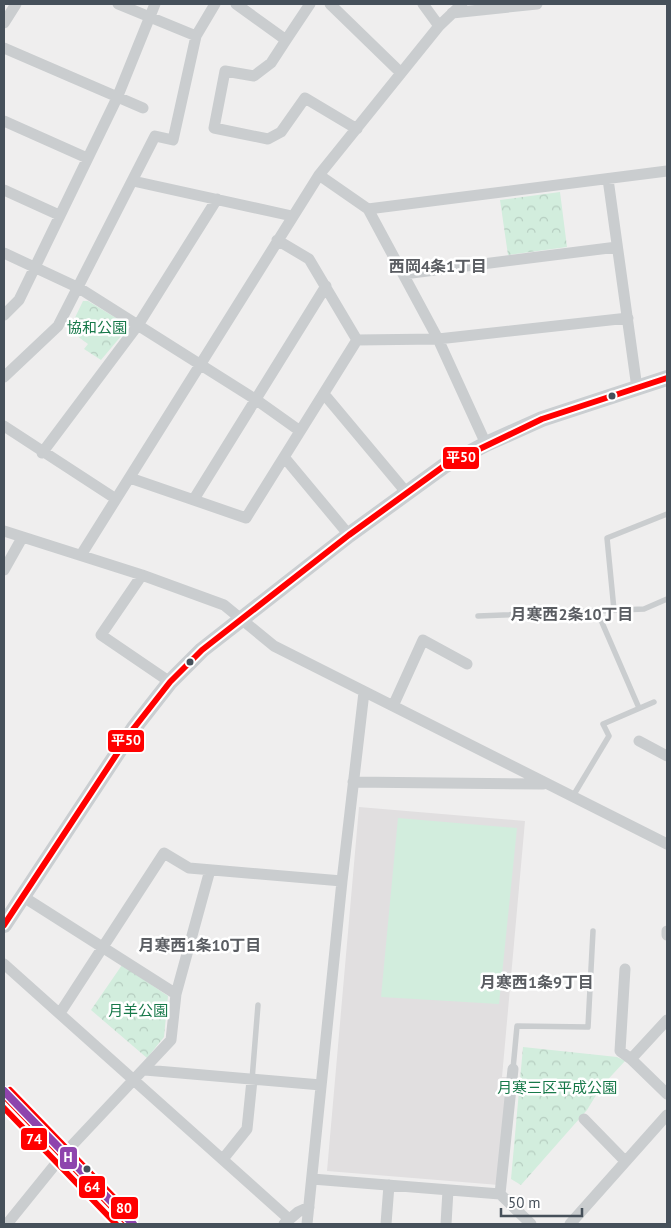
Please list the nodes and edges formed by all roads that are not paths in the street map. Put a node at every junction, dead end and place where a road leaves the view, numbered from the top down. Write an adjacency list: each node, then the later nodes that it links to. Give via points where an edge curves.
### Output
1 (16, 4): 13 (street)
2 (118, 4): 12 (street)
3 (155, 4): 12 (street)
4 (214, 4): 15 (street)
5 (236, 4): 16 (street)
6 (310, 4): 16 (street)
7 (330, 4): 18 (street)
8 (423, 4): 14 (street)
9 (462, 4): 11 (street)
10 (537, 4): 11 (street)
11 (452, 13): 14 (street)
12 (150, 16): 15 (street); 19 (street)
13 (4, 23)
14 (439, 26): 18 (street)
15 (196, 36): 27 (street, via 173,140 155,136)
16 (286, 40): 22 (street, via 271,63 254,76 225,71 214,128 268,139 281,132 305,98)
17 (4, 48): 19 (street)
18 (401, 73): 22 (street)
19 (117, 98): 20 (street); 23 (street)
20 (143, 108)
21 (4, 121): 23 (street)
22 (357, 129): 25 (street)
23 (88, 158): 31 (street)
24 (667, 171): 26 (street)
25 (318, 175): 30 (street); 32 (street)
26 (608, 179): 30 (street); 34 (street)
27 (133, 181): 29 (street); 39 (street)
28 (4, 190): 31 (street)
29 (217, 199): 32 (street); 42 (street)
30 (368, 209): 37 (street)
31 (59, 215): 36 (street)
32 (292, 216): 33 (street)
33 (277, 240): 38 (street, via 309,259); 45 (street)
34 (617, 247): 37 (street); 41 (street)
35 (4, 253): 36 (street)
36 (34, 266): 39 (street); 40 (street, via 19,300)
37 (404, 274): 43 (street)
38 (326, 286): 44 (street); 50 (street)
39 (79, 288): 42 (street); 46 (street, via 58,326)
40 (6, 310)
41 (628, 318): 43 (street); 48 (street)
42 (138, 325): 45 (street); 54 (street)
43 (438, 339): 44 (street); 53 (street)
44 (356, 340): 49 (street)
45 (200, 365): 50 (street); 56 (street)
46 (4, 377)
47 (667, 378): 48 (main road)
48 (637, 388): 53 (main road, via 542,420)
49 (324, 394): 52 (street); 57 (street)
50 (255, 399): 52 (street); 59 (street)
51 (4, 426): 54 (street)
52 (300, 431): 55 (street)
53 (486, 444): 57 (main road, via 444,466)
54 (42, 453): 58 (street)
55 (284, 457): 59 (street, via 246,518); 62 (street)
56 (130, 478): 58 (street); 59 (street)
57 (406, 492): 62 (main road)
58 (116, 499): 64 (street)
59 (194, 500)
60 (667, 514): 68 (lane, via 607,538)
61 (4, 531): 63 (street)
62 (349, 535): 71 (main road)
63 (22, 538): 64 (street); 65 (street)
64 (81, 555): 66 (street)
65 (4, 570)
66 (142, 575): 71 (street, via 224,605); 73 (street, via 101,636)
67 (667, 599): 68 (lane, via 644,609)
68 (614, 610): 69 (lane)
69 (597, 611): 70 (lane); 77 (lane)
70 (478, 616)
71 (241, 619): 73 (main road, via 202,650); 74 (street, via 274,646)
72 (466, 664): 76 (street, via 423,640)
73 (170, 682): 86 (main road, via 134,728)
74 (364, 692): 76 (street); 80 (street)
75 (654, 702): 77 (lane)
76 (393, 706): 81 (street)
77 (638, 708): 82 (lane, via 603,724 609,736)
78 (639, 741): 79 (street)
79 (667, 756)
80 (353, 782): 81 (street); 85 (street)
81 (548, 784): 82 (street)
82 (573, 796): 83 (street)
83 (667, 844)
84 (210, 870): 85 (street); 91 (street, via 188,868 164,853); 94 (street)
85 (342, 880): 103 (street)
86 (22, 896): 87 (main road); 91 (street, via 95,944)
87 (4, 925)
88 (667, 930): 90 (street)
89 (593, 931): 99 (lane, via 588,1027 517,1026)
90 (667, 935)
91 (104, 946): 94 (street); 96 (street)
92 (4, 964): 96 (street)
93 (625, 969): 98 (street, via 620,1050)
94 (176, 994): 100 (street, via 171,1040)
95 (258, 1004): 102 (lane)
96 (60, 1013): 101 (street)
97 (667, 1020): 98 (street)
98 (630, 1059): 104 (street)
99 (513, 1068): 114 (street)
100 (146, 1070): 101 (street); 102 (street)
101 (135, 1080): 108 (street); 109 (street)
102 (252, 1080): 103 (street); 109 (street, via 247,1129)
103 (321, 1085): 111 (street)
104 (667, 1094)
105 (4, 1096): 108 (highway)
106 (667, 1115): 110 (street)
107 (584, 1119): 110 (street)
108 (62, 1156): 117 (street); 118 (highway)
109 (223, 1159): 116 (street)
110 (625, 1161): 123 (street)
111 (312, 1179): 112 (street); 115 (street)
112 (389, 1185): 113 (street); 120 (street)
113 (448, 1190): 114 (street); 121 (street)
114 (500, 1194): 122 (street)
115 (309, 1207): 116 (street); 119 (street)
116 (286, 1222)
117 (6, 1224)
118 (128, 1224)
119 (307, 1224)
120 (386, 1224)
121 (446, 1224)
122 (531, 1224)
123 (570, 1224)

